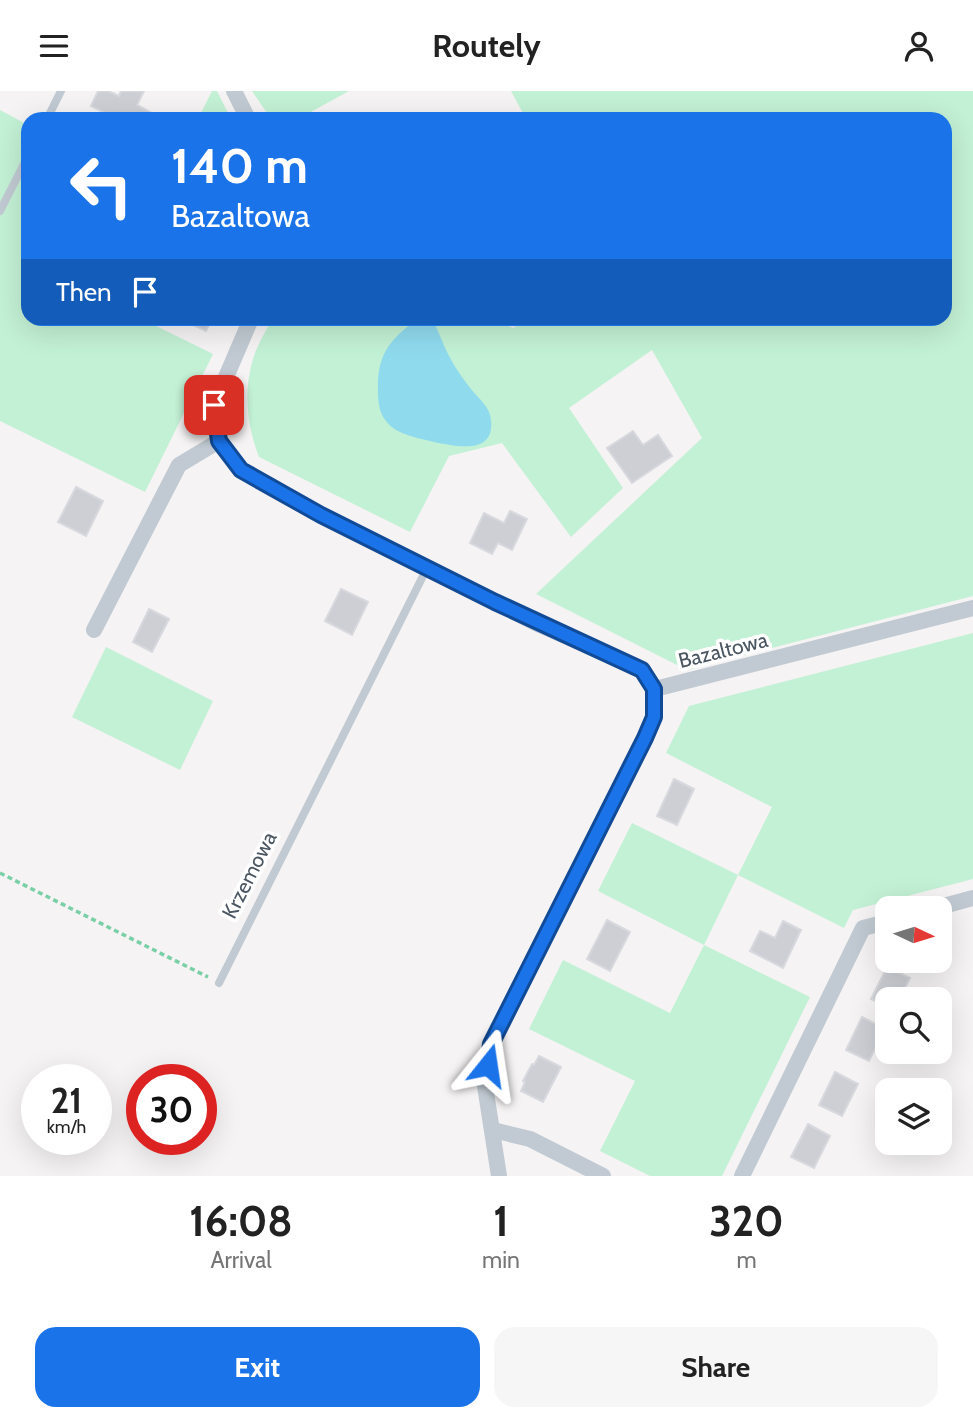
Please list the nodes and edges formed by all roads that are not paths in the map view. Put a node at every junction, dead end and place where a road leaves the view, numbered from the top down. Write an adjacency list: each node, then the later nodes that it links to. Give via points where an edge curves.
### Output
1 (61, 91): 3 (lane)
2 (234, 91): 4 (street)
3 (50, 112)
4 (244, 112)
5 (21, 170): 6 (lane)
6 (0, 211)
7 (248, 326): 8 (street, Bazaltowa, via 214,405)
8 (219, 441): 9 (street, Bazaltowa, via 241,470); 11 (street, via 179,464)
9 (427, 568): 12 (street, Bazaltowa, via 642,670); 16 (lane, Krzemowa)
10 (973, 608): 12 (street, Bazaltowa)
11 (94, 630)
12 (654, 689): 17 (street, via 654,717 645,738 491,1044 485,1086)
13 (973, 898): 14 (street)
14 (952, 904)
15 (875, 926): 20 (street, via 863,929)
16 (219, 983)
17 (493, 1130): 18 (street); 19 (street, via 530,1139)
18 (499, 1176)
19 (604, 1176)
20 (742, 1176)

